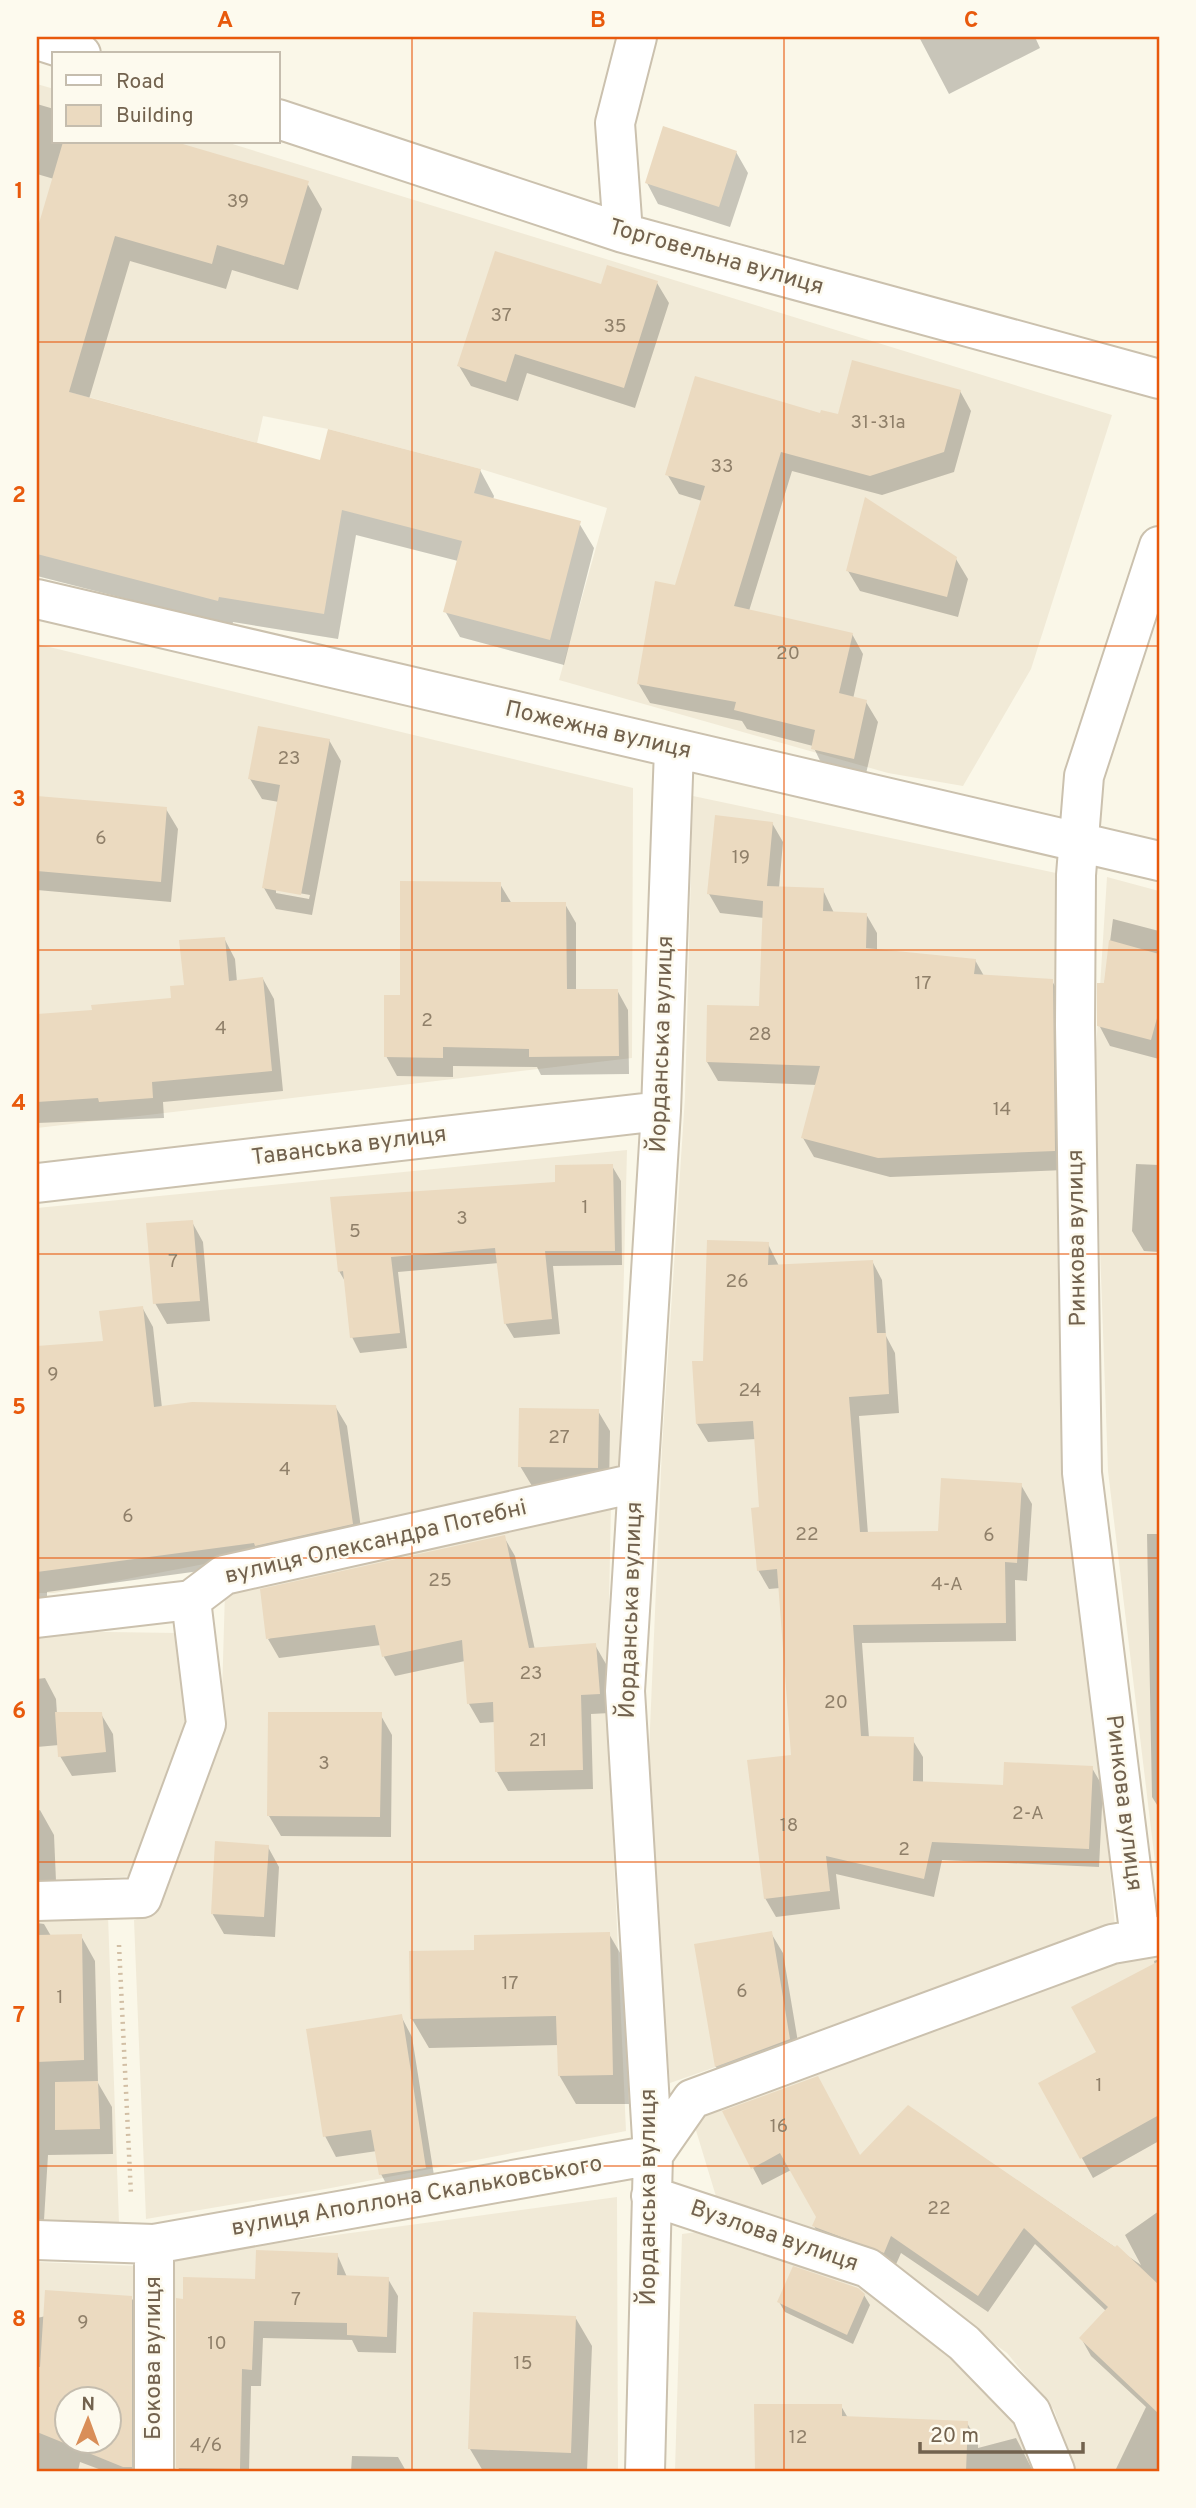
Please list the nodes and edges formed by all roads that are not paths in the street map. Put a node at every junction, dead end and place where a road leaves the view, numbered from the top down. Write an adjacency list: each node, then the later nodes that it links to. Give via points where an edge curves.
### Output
1 (637, 37): 5 (street, via 615,123)
2 (37, 40): 3 (street)
3 (75, 52)
4 (280, 120): 5 (street, Торговельна вулиця)
5 (623, 233): 6 (street, Торговельна вулиця)
6 (1159, 379)
7 (1159, 546): 10 (street, Ринкова вулиця, via 1084,776)
8 (37, 600): 9 (street, Пожежна вулиця)
9 (674, 749): 10 (street, Пожежна вулиця); 12 (street, Йорданська вулиця)
10 (1079, 841): 11 (street, Пожежна вулиця); 18 (street, Ринкова вулиця, via 1075,1025 1082,1473)
11 (1159, 861)
12 (661, 1111): 13 (street, Таванська вулиця); 14 (street, Йорданська вулиця)
13 (37, 1183)
14 (636, 1483): 15 (street, вулиця Олександра Потебні, via 224,1575); 19 (street, Йорданська вулиця, via 625,1691)
15 (191, 1600): 16 (street); 17 (street, via 206,1724 142,1898)
16 (37, 1618)
17 (37, 1901)
18 (1150, 1938): 19 (street, via 1112,1944 692,2099)
19 (653, 2155): 20 (street, Йорданська вулиця); 22 (street, вулиця Аполлона Скальковського)
20 (651, 2196): 24 (street, Йорданська вулиця); 25 (street, Вузлова вулиця, via 868,2268 964,2343 1031,2412)
21 (37, 2240): 22 (street, вулиця Аполлона Скальковського)
22 (144, 2244): 23 (street, Бокова вулиця)
23 (154, 2471)
24 (645, 2471)
25 (1055, 2471)

